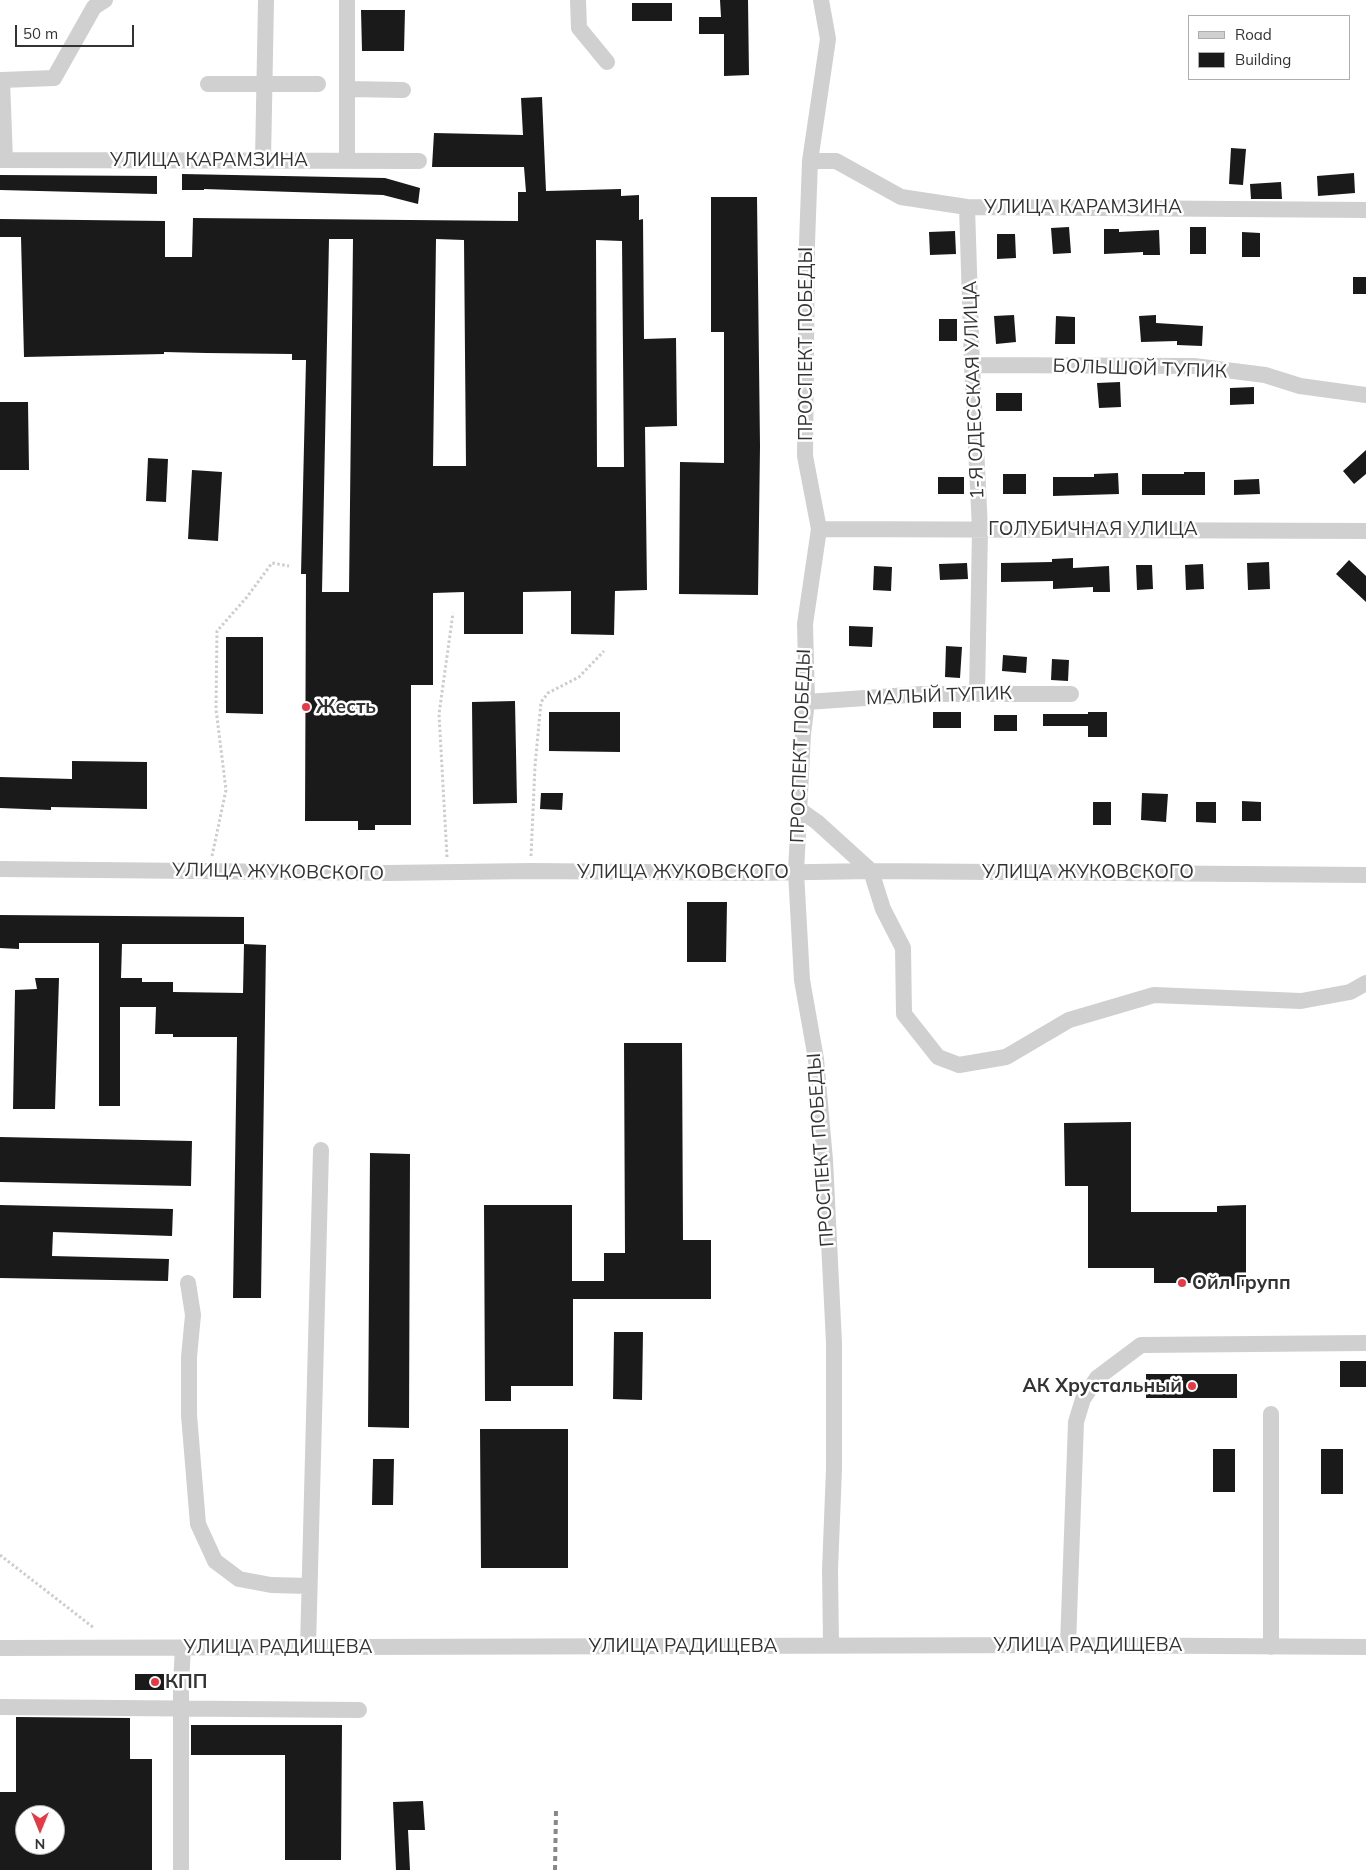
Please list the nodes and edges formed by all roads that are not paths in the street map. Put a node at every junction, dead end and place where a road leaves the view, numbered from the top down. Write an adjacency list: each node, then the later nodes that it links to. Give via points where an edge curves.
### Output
1 (105, 0): 12 (street, via 94,7 54,78 2,80)
2 (266, 0): 7 (street)
3 (347, 0): 10 (street)
4 (578, 0): 6 (street, via 579,28)
5 (821, 0): 16 (street, ПРОСПЕКТ ПОБЕДЫ, via 828,39)
6 (607, 62)
7 (265, 83): 8 (street); 9 (street); 13 (street)
8 (208, 84)
9 (318, 84)
10 (348, 89): 11 (street); 14 (street)
11 (403, 90)
12 (3, 160): 13 (street, УЛИЦА КАРАМЗИНА)
13 (263, 161): 14 (street, УЛИЦА КАРАМЗИНА)
14 (347, 161): 15 (street, УЛИЦА КАРАМЗИНА)
15 (419, 161)
16 (810, 161): 17 (street, УЛИЦА КАРАМЗИНА, via 836,161 901,197); 21 (street, ПРОСПЕКТ ПОБЕДЫ, via 805,456)
17 (968, 207): 18 (street, УЛИЦА КАРАМЗИНА); 19 (street, 1-Я ОДЕССКАЯ УЛИЦА)
18 (1366, 210)
19 (972, 365): 20 (street, БОЛЬШОЙ ТУПИК, via 1194,366 1265,375 1300,386); 22 (street, 1-Я ОДЕССКАЯ УЛИЦА)
20 (1366, 395)
21 (820, 529): 22 (street, ГОЛУБИЧНАЯ УЛИЦА); 26 (street, ПРОСПЕКТ ПОБЕДЫ, via 805,624)
22 (980, 529): 23 (street, ГОЛУБИЧНАЯ УЛИЦА); 24 (street, 1-Я ОДЕССКАЯ УЛИЦА)
23 (1366, 530)
24 (977, 693): 25 (street, МАЛЫЙ ТУПИК); 26 (street, МАЛЫЙ ТУПИК)
25 (1071, 694)
26 (807, 702): 27 (street, ПРОСПЕКТ ПОБЕДЫ)
27 (800, 810): 29 (street, via 818,822); 30 (street, ПРОСПЕКТ ПОБЕДЫ)
28 (0, 869): 30 (street, УЛИЦА ЖУКОВСКОГО)
29 (871, 871): 30 (street, УЛИЦА ЖУКОВСКОГО); 31 (street, УЛИЦА ЖУКОВСКОГО); 32 (street, via 883,909 903,948 904,1014 938,1057 959,1065 1006,1057 1069,1020 1154,996 1301,1001 1350,992)
30 (796, 872): 38 (street, ПРОСПЕКТ ПОБЕДЫ, via 802,980 816,1059 825,1160 833,1333)
31 (1366, 874)
32 (1366, 983)
33 (321, 1150): 37 (street)
34 (188, 1283): 37 (street, via 193,1315 189,1415 198,1524 215,1561 239,1579 271,1585)
35 (1366, 1343): 39 (street, via 1141,1345 1097,1378 1083,1399 1076,1422)
36 (1271, 1414): 41 (street)
37 (309, 1586): 40 (street)
38 (831, 1645): 39 (street, УЛИЦА РАДИЩЕВА); 40 (street, УЛИЦА РАДИЩЕВА)
39 (1068, 1645): 41 (street, УЛИЦА РАДИЩЕВА)
40 (308, 1647): 44 (street, УЛИЦА РАДИЩЕВА)
41 (1271, 1647): 42 (street, УЛИЦА РАДИЩЕВА)
42 (1366, 1647)
43 (0, 1648): 44 (street, УЛИЦА РАДИЩЕВА)
44 (183, 1648): 46 (street)
45 (0, 1707): 46 (street)
46 (181, 1708): 47 (street); 48 (street)
47 (359, 1710)
48 (181, 1870)

